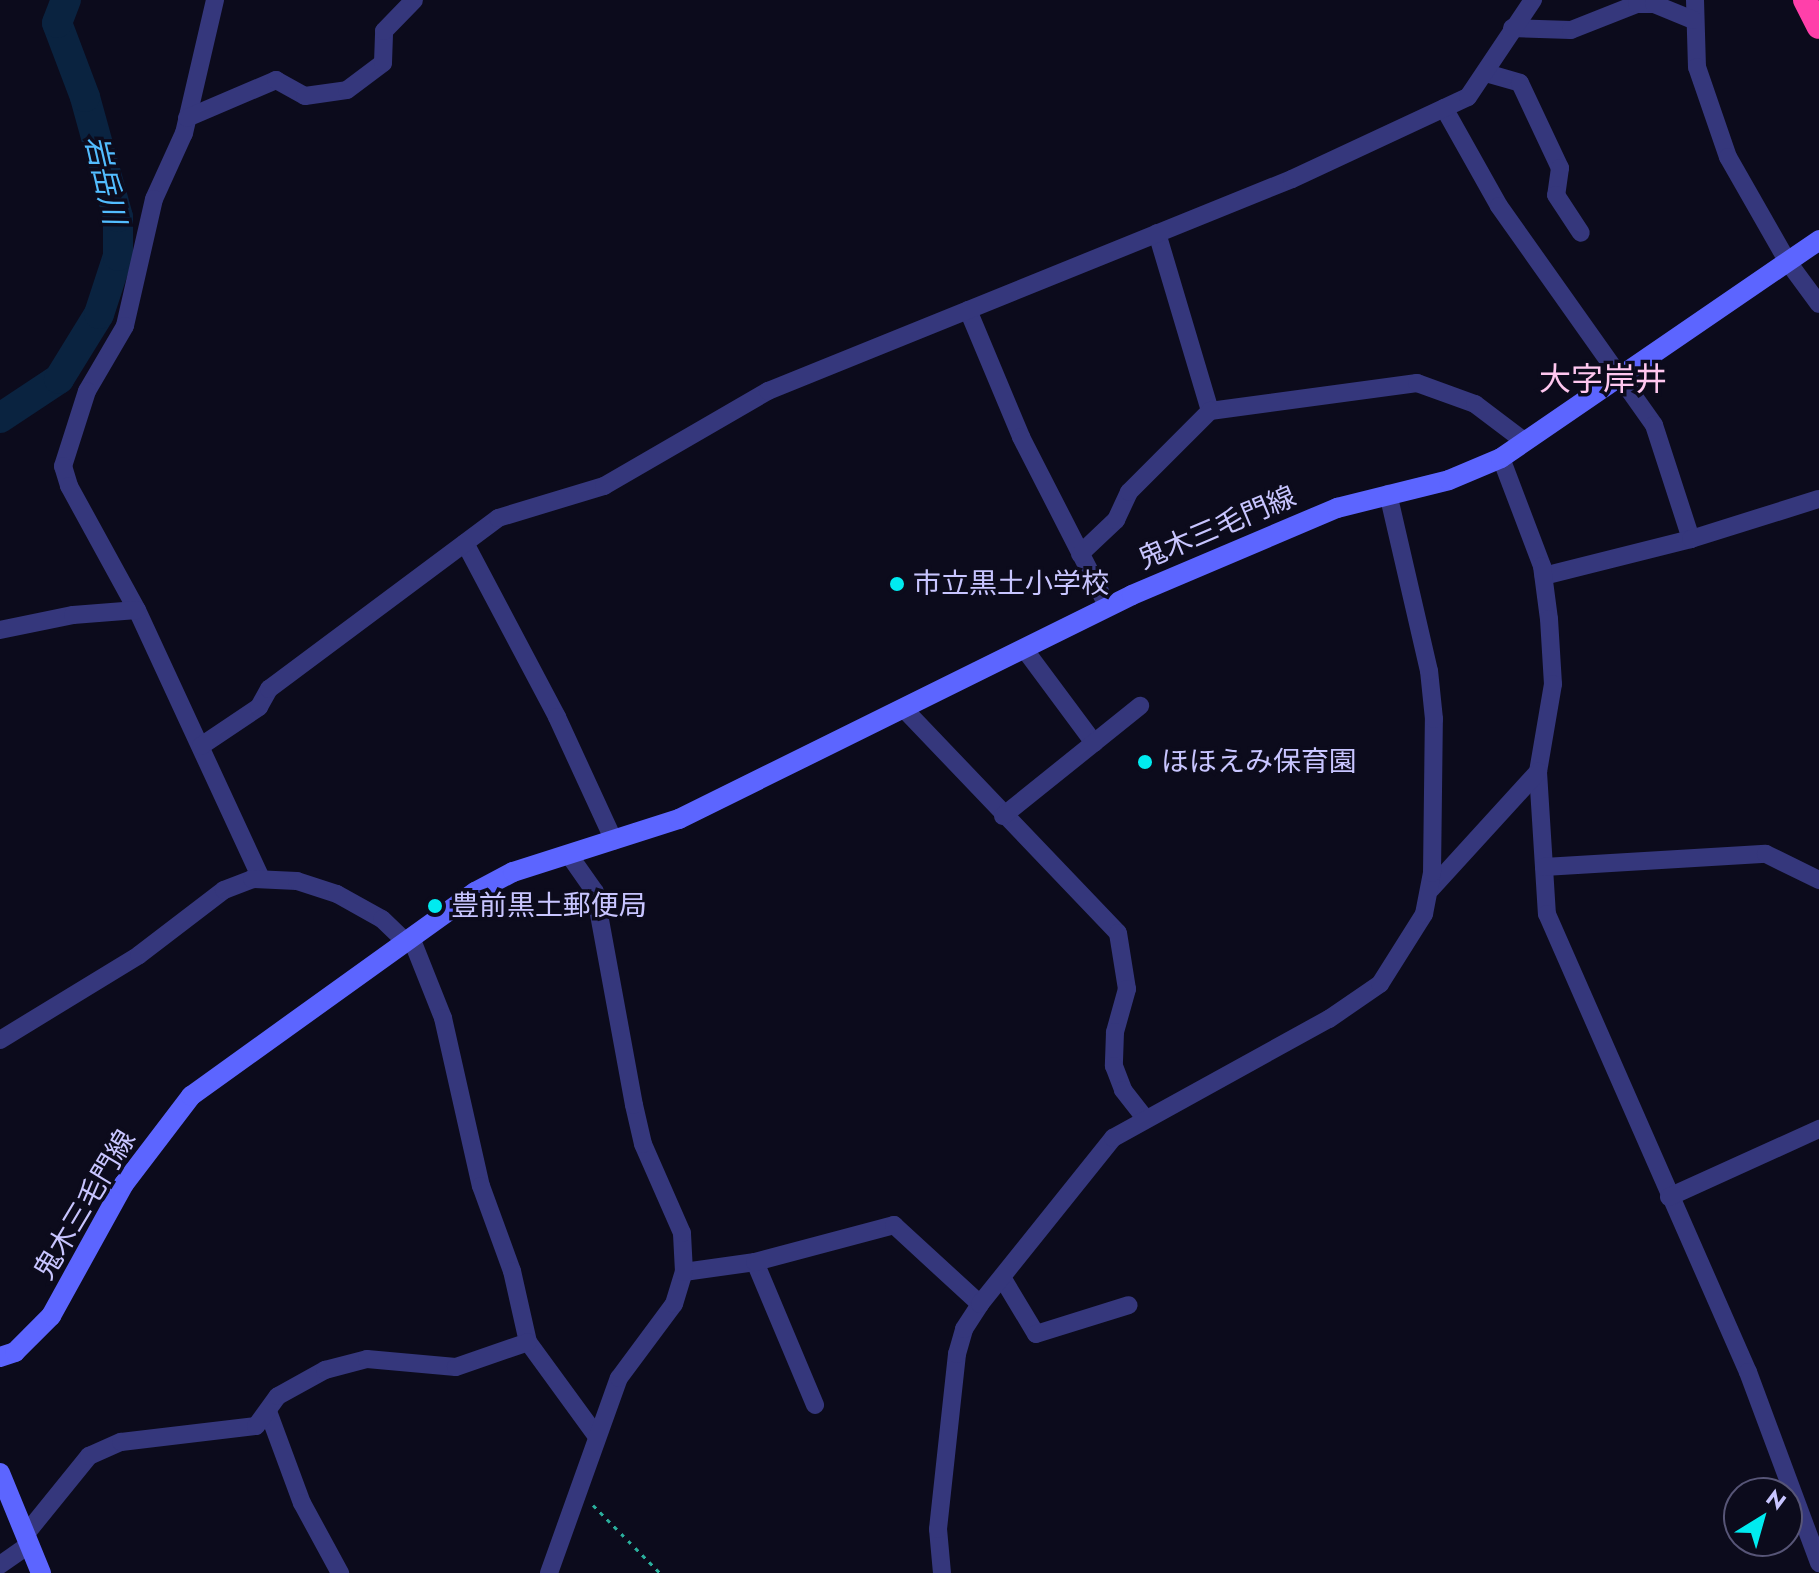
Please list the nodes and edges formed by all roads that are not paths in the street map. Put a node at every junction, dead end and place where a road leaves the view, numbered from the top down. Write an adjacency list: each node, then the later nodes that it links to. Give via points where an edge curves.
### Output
1 (215, 0): 11 (street)
2 (414, 0): 11 (street, via 384,31 383,63 347,90 305,96 276,80)
3 (1533, 0): 8 (street)
4 (1695, 0): 6 (street)
5 (1805, 0): 7 (highway)
6 (1693, 20): 8 (street, via 1654,4 1637,4 1571,30); 15 (street, via 1697,67 1728,157)
7 (1819, 27)
8 (1512, 28): 9 (street)
9 (1486, 73): 10 (street, via 1468,97); 13 (street, via 1520,83 1560,168 1556,195)
10 (1444, 108): 12 (street); 18 (street, via 1499,206)
11 (187, 118): 29 (street, via 154,199 125,326 87,391 63,466)
12 (1157, 233): 17 (street); 19 (street)
13 (1581, 233)
14 (1819, 240): 15 (main road, 鬼木三毛門線)
15 (1788, 262): 16 (street); 18 (main road, 鬼木三毛門線)
16 (1819, 304)
17 (968, 310): 25 (street, via 768,391 604,486 498,518); 26 (street, via 1021,437)
18 (1621, 374): 20 (main road, 鬼木三毛門線); 24 (street, via 1654,425)
19 (1210, 411): 20 (street, via 1417,383 1475,404); 26 (street, via 1129,492 1116,520)
20 (1524, 441): 21 (main road, 鬼木三毛門線)
21 (1501, 458): 22 (main road, 鬼木三毛門線, via 1449,480); 27 (street)
22 (1388, 494): 28 (main road, 鬼木三毛門線, via 1337,508); 43 (street, via 1429,671 1436,788)
23 (1819, 499): 24 (street)
24 (1691, 539): 27 (street)
25 (465, 543): 35 (street, via 269,689 259,707); 38 (street, via 557,717)
26 (1080, 554): 28 (street)
27 (1544, 576): 36 (street, via 1553,684)
28 (1108, 607): 31 (main road, 鬼木三毛門線)
29 (137, 610): 30 (street, via 73,615); 35 (street)
30 (0, 630)
31 (1025, 650): 33 (main road, 鬼木三毛門線); 34 (street)
32 (1140, 706): 34 (street)
33 (905, 710): 37 (street); 38 (main road, 鬼木三毛門線, via 692,814)
34 (1094, 743): 37 (street)
35 (201, 746): 41 (street)
36 (1538, 772): 40 (street); 43 (street)
37 (1003, 816): 46 (street, via 1123,942 1127,989 1115,1032 1114,1066 1123,1090)
38 (614, 841): 39 (main road, 鬼木三毛門線)
39 (569, 855): 44 (main road, 鬼木三毛門線, via 513,872 475,892); 50 (street, via 595,892 643,1144 682,1233)
40 (1544, 867): 42 (street, via 1766,854); 48 (street, via 1547,914)
41 (261, 878): 44 (street, via 297,881 337,894); 45 (street, via 224,890 139,955)
42 (1819, 880)
43 (1431, 889): 46 (street, via 1409,945 1380,984 1208,1088)
44 (410, 942): 54 (street, via 443,1018 481,1186 512,1271); 55 (main road, 鬼木三毛門線, via 191,1096 124,1184 51,1316 15,1352)
45 (0, 1040)
46 (1144, 1117): 51 (street, via 1113,1138)
47 (1819, 1129): 48 (street)
48 (1669, 1197): 61 (street, via 1748,1372)
49 (755, 1262): 50 (street); 52 (street, via 894,1225); 56 (street)
50 (684, 1272): 58 (street, via 674,1304 619,1378)
51 (1003, 1279): 52 (street); 53 (street, via 1036,1334)
52 (980, 1304): 66 (street, via 964,1329 957,1354 938,1529)
53 (1129, 1305)
54 (528, 1342): 57 (street, via 456,1367 367,1359 325,1370 278,1396); 58 (street)
55 (0, 1357)
56 (815, 1405)
57 (269, 1414): 60 (street, via 256,1426 121,1442 89,1456); 64 (street, via 302,1503)
58 (595, 1434): 65 (street, via 578,1501)
59 (0, 1473): 60 (main road)
60 (27, 1540): 62 (street); 63 (main road)
61 (1819, 1563)
62 (0, 1565)
63 (41, 1573)
64 (340, 1573)
65 (549, 1573)
66 (942, 1573)

